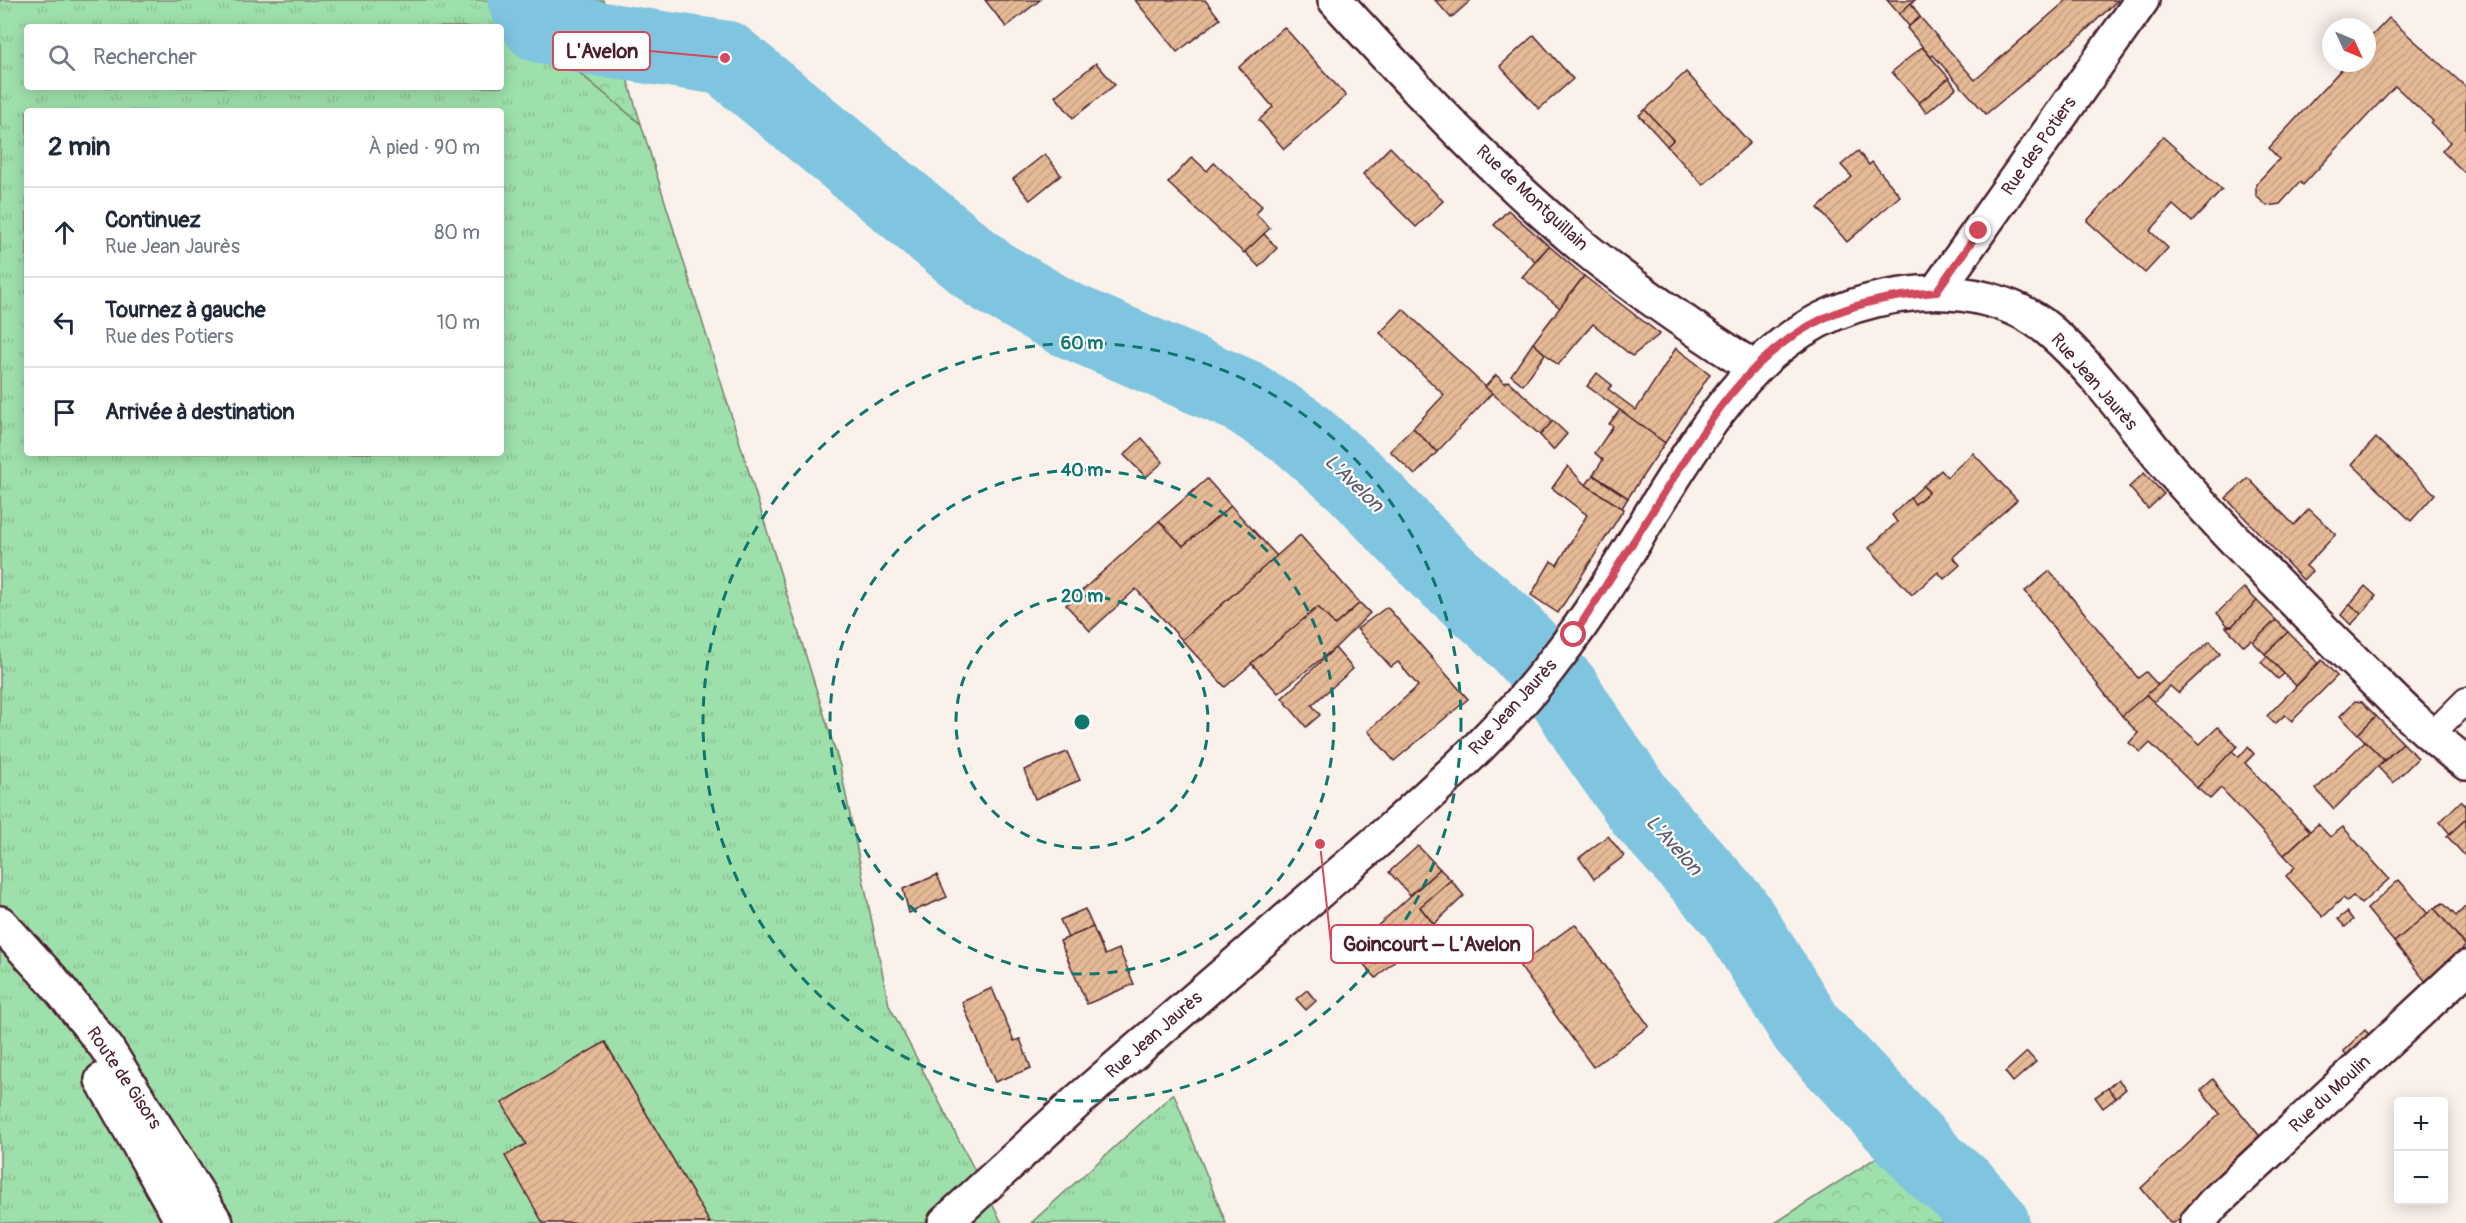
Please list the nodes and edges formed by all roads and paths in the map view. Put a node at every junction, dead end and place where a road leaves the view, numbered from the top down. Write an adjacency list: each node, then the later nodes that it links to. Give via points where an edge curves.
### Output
1 (1335, 0): 4 (street, Rue de Montguillain, via 1427,100 1584,248 1668,311)
2 (2142, 0): 3 (street, Rue des Potiers)
3 (1936, 292): 4 (street, Rue Jean Jaurès, via 1876,300 1840,311 1810,325); 6 (street, Rue Jean Jaurès, via 2020,310 2049,329 2192,493)
4 (1754, 368): 12 (street, Rue Jean Jaurès, via 1709,421 1574,635 1530,693 1390,831 1080,1099)
5 (2466, 700): 6 (lane)
6 (2430, 736): 7 (street, Rue Jean Jaurès)
7 (2466, 763)
8 (9, 933): 10 (street, Route de Gisors, via 116,1102); 11 (street, Route de Gisors, via 106,1047)
9 (2466, 968): 13 (street, Rue du Moulin)
10 (183, 1223)
11 (216, 1223)
12 (945, 1223)
13 (2197, 1223)

